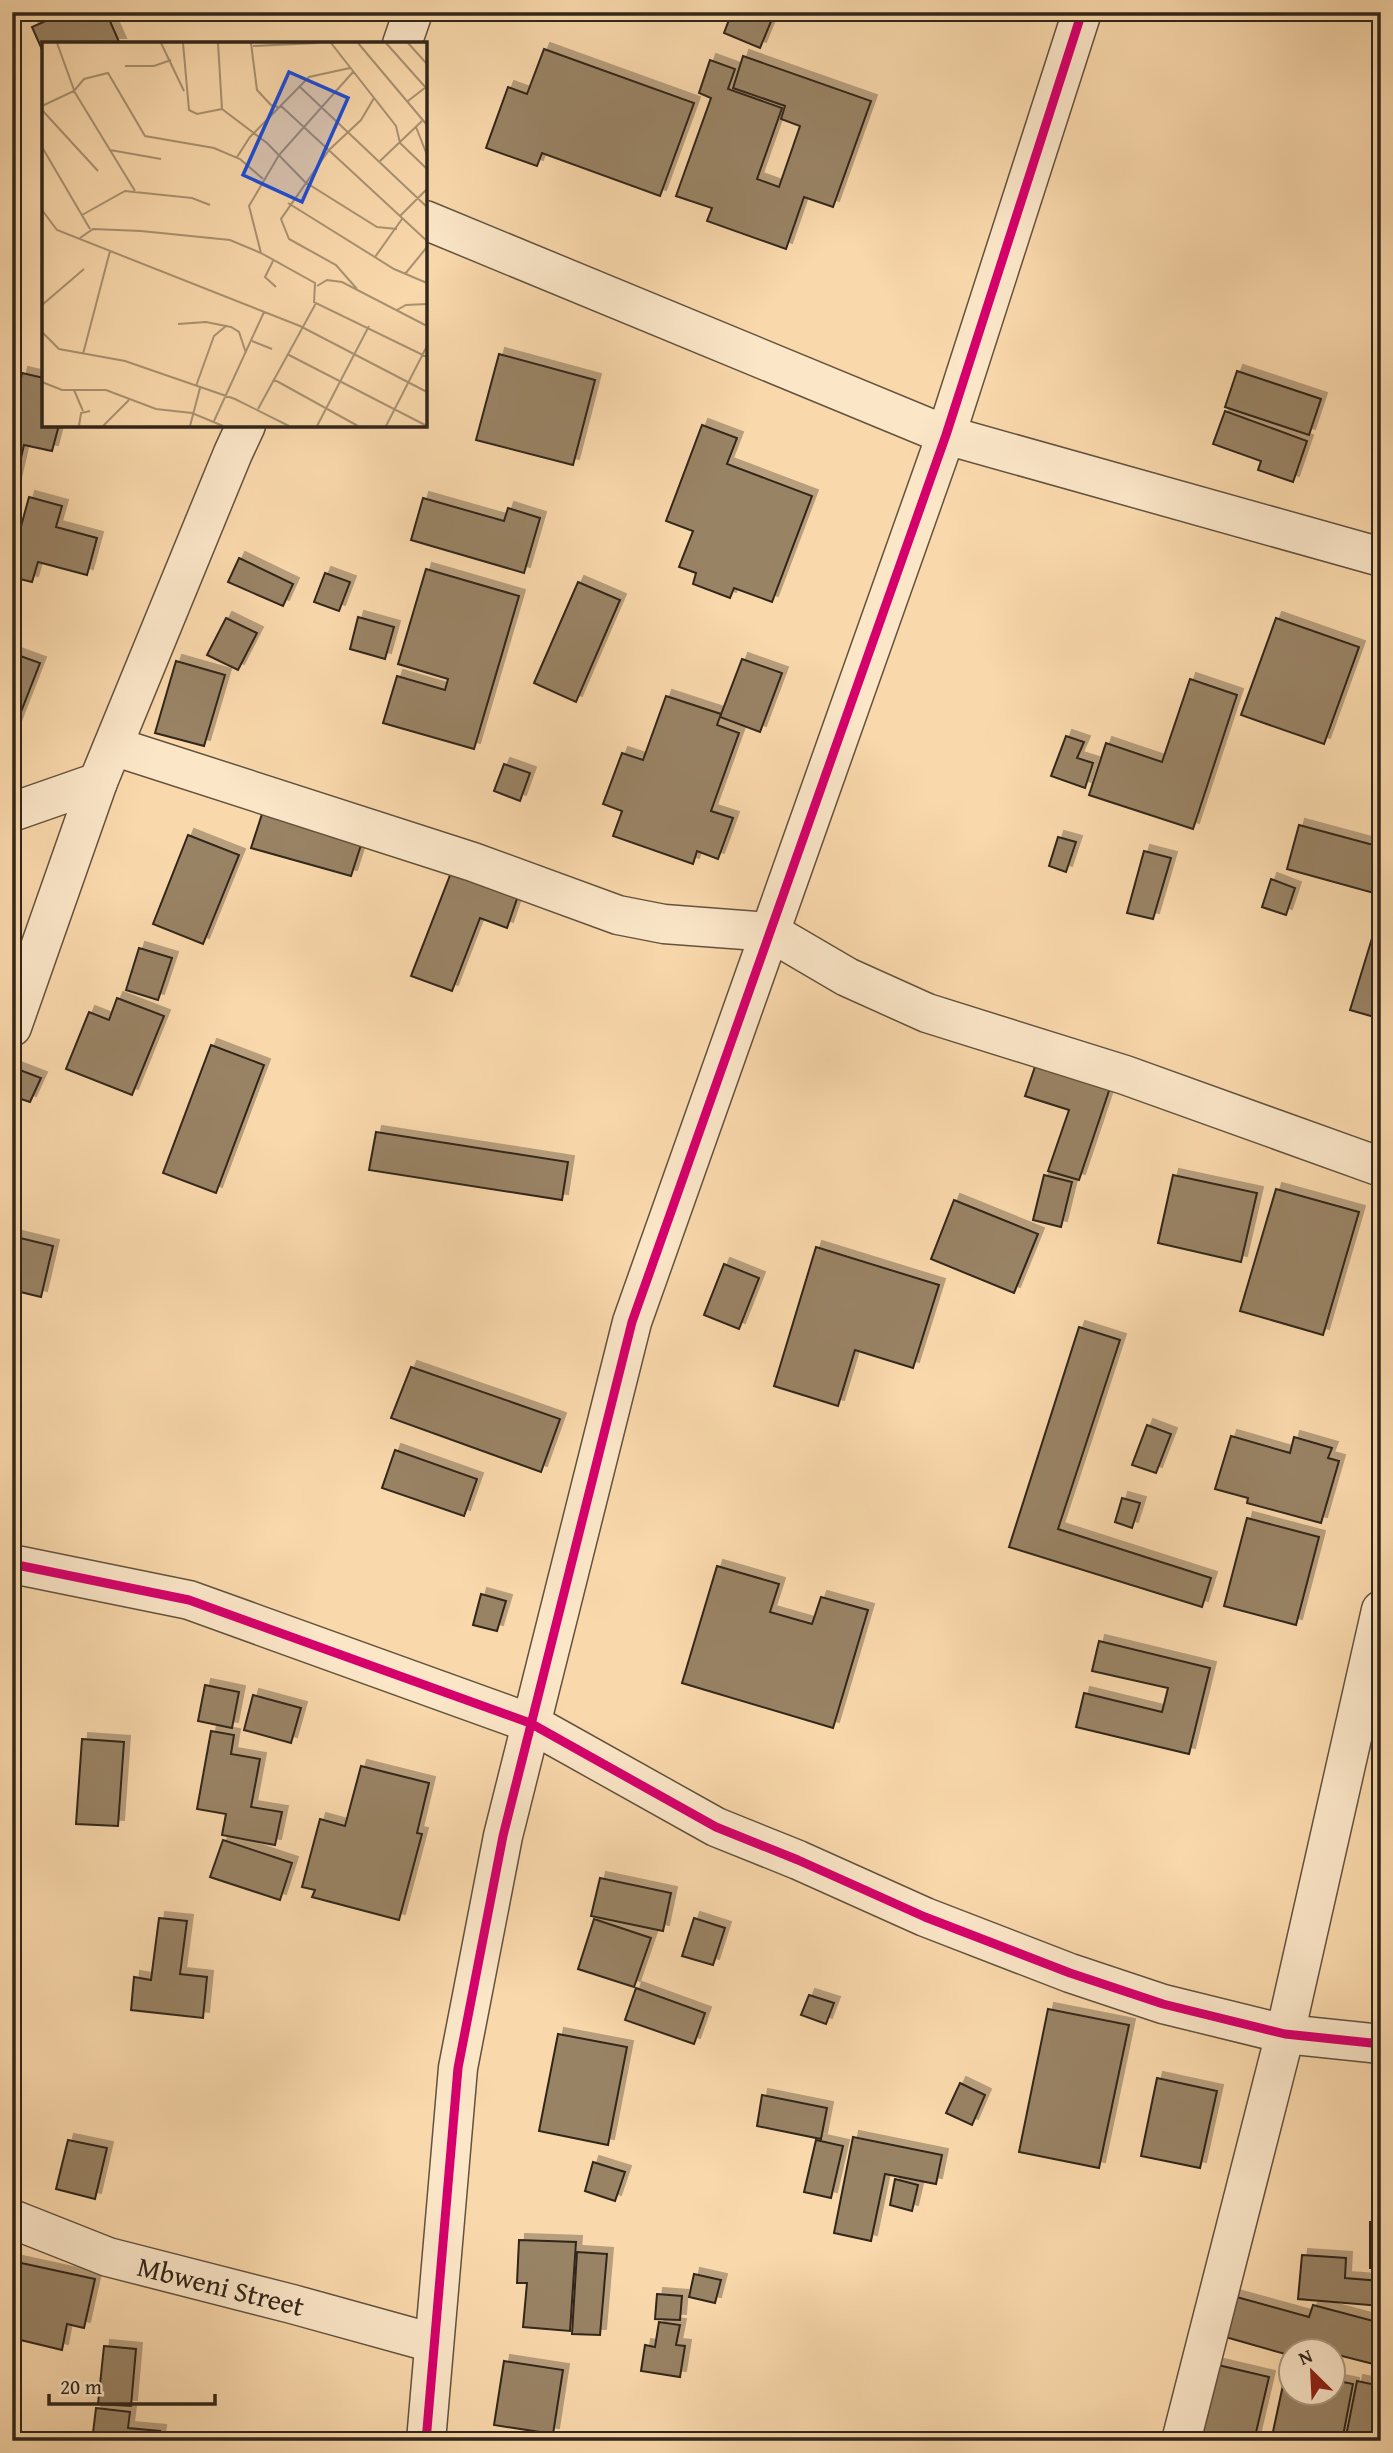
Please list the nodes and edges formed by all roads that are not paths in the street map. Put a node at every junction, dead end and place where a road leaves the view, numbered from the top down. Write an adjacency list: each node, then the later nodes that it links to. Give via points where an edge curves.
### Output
1 (413, 12): 3 (street)
2 (1082, 12): 6 (street)
3 (403, 42)
4 (427, 220): 6 (street)
5 (245, 427): 8 (street)
6 (946, 435): 7 (street); 11 (street)
7 (1381, 557)
8 (113, 746): 9 (street); 11 (street, via 473,862 618,915 664,924)
9 (98, 782): 10 (street); 12 (street)
10 (12, 812)
11 (770, 932): 13 (street, via 847,976 928,1013 1125,1075); 16 (street, via 632,1322)
12 (12, 1027)
13 (1381, 1167)
14 (12, 1564): 16 (street, via 189,1600)
15 (1381, 1610): 17 (street)
16 (530, 1723): 17 (street, via 716,1827 925,1917 1163,2004); 20 (street, via 458,2068)
17 (1285, 2034): 18 (street); 22 (street)
18 (1381, 2044)
19 (12, 2220): 20 (street, Mbweni Street, via 108,2258)
20 (433, 2343): 21 (street)
21 (426, 2441)
22 (1181, 2441)

